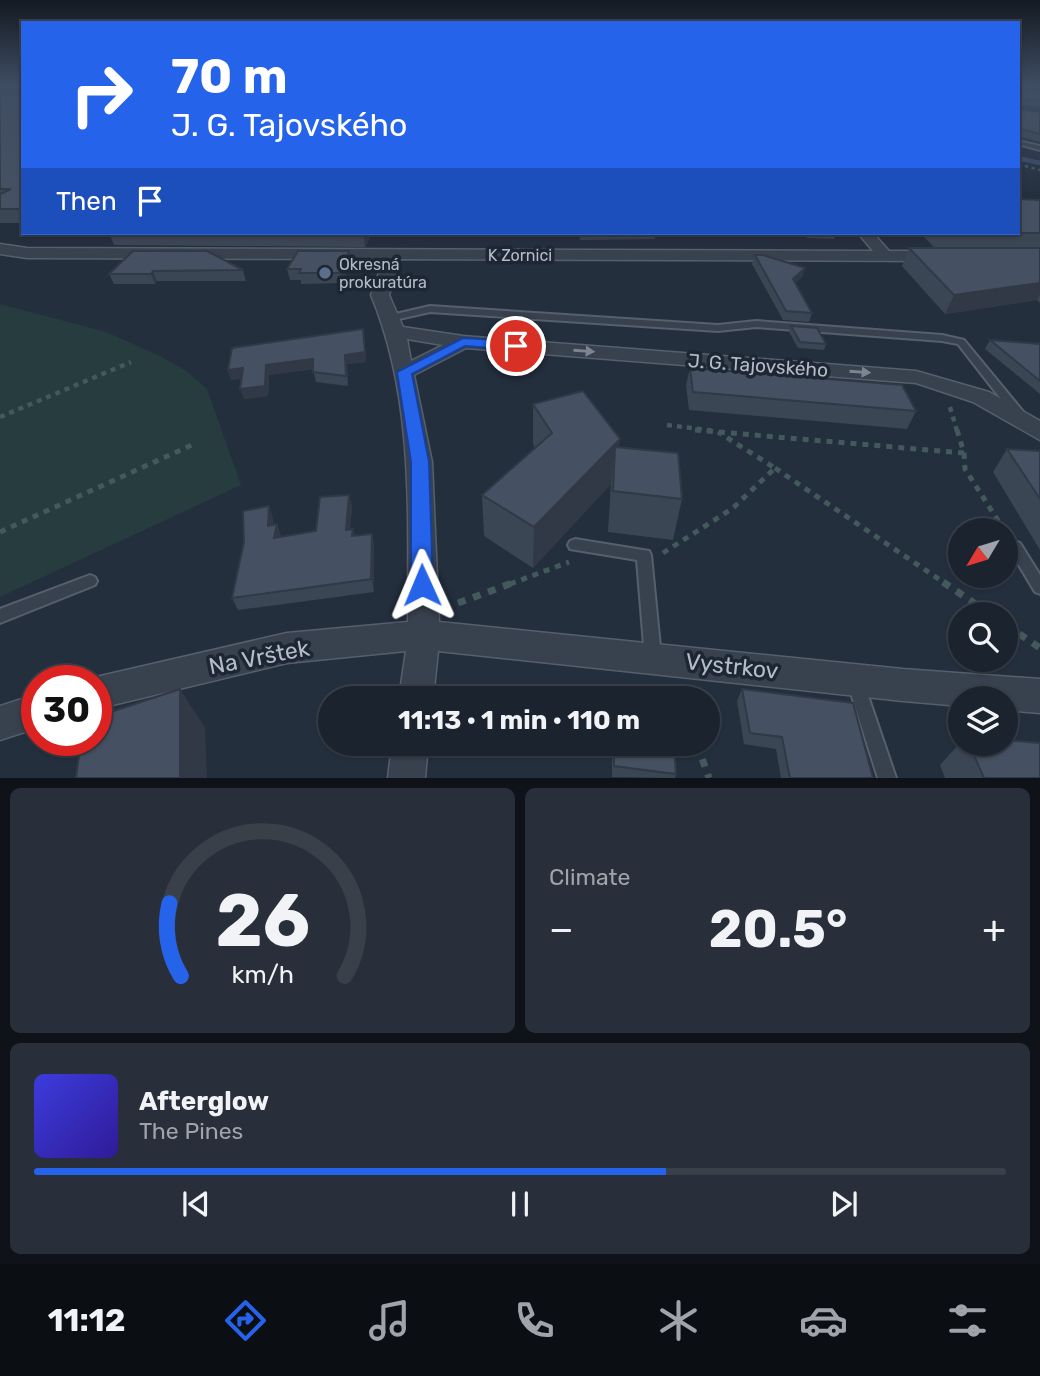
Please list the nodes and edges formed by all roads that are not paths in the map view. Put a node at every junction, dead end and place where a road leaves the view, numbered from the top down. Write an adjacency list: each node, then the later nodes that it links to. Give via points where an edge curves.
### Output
1 (1020, 142): 2 (lane)
2 (1038, 146)
3 (867, 235): 6 (street)
4 (0, 249): 5 (street, K Zornici, via 27,253)
5 (393, 255): 6 (street, K Zornici); 8 (street, via 380,295)
6 (885, 256): 7 (street, K Zornici)
7 (952, 257)
8 (393, 325): 9 (street, J. G. Tajovského); 10 (street); 11 (lane, via 430,309 942,338 961,342)
9 (463, 342): 10 (street); 11 (street, J. G. Tajovského, one-way to 11, via 916,377 956,385)
10 (404, 372): 18 (street, via 420,462)
11 (1021, 418): 12 (street, J. G. Tajovského)
12 (1040, 432)
13 (575, 545): 19 (lane, via 644,555)
14 (1018, 552): 16 (lane)
15 (90, 581): 17 (lane)
16 (1040, 588)
17 (0, 616)
18 (424, 635): 19 (street, Vystrkov); 21 (street); 22 (street, Na Vrštek, via 287,648)
19 (653, 657): 20 (street, Vystrkov)
20 (855, 680): 23 (street, Vystrkov); 28 (lane)
21 (418, 686)
22 (112, 690)
23 (1040, 696)
24 (21, 716): 25 (street)
25 (0, 723)
26 (409, 756): 27 (street)
27 (406, 778)
28 (887, 778)

